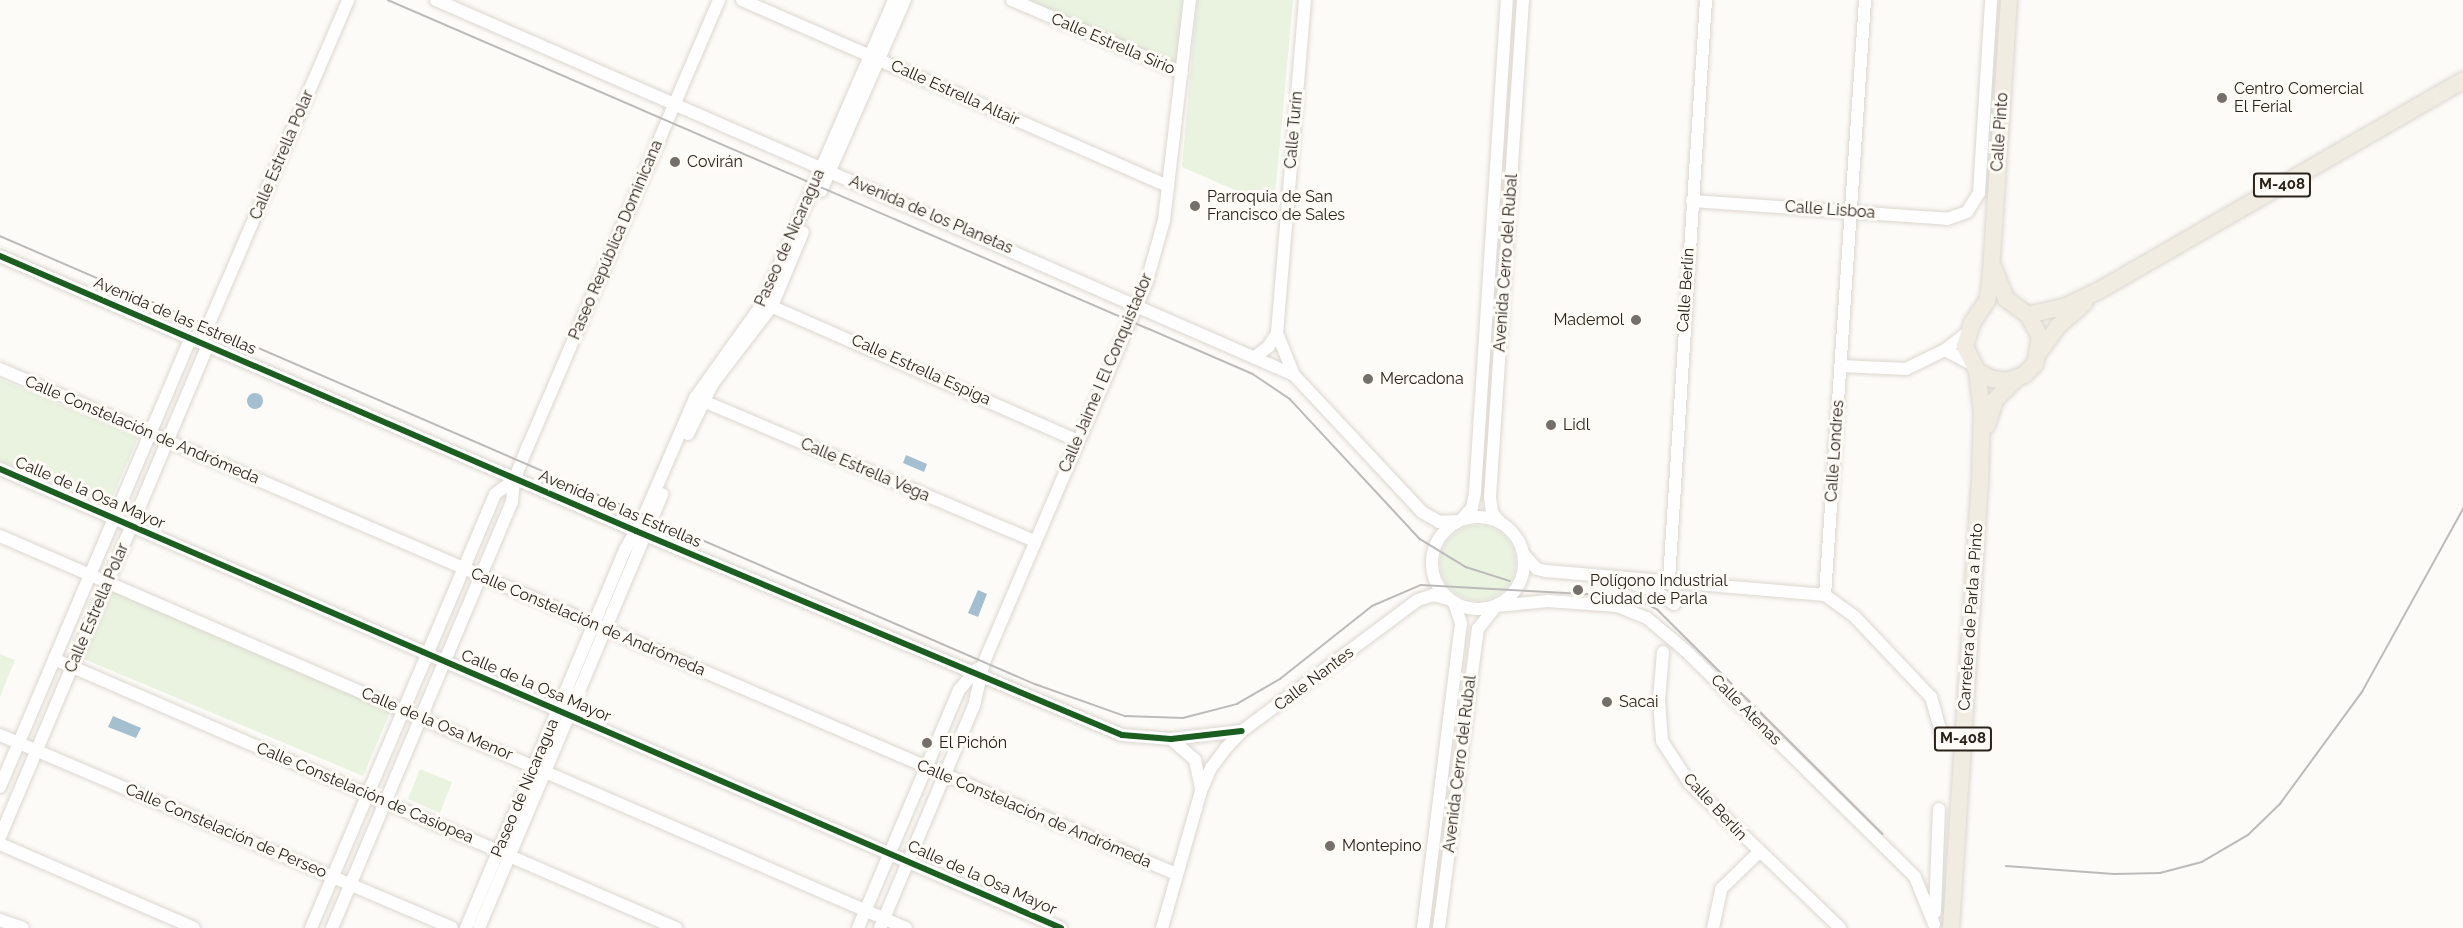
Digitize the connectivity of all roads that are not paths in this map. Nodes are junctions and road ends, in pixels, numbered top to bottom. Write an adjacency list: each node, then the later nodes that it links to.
1 (348, 0): 33 (street, Calle Estrella Polar)
2 (436, 0): 19 (street, Avenida de los Planetas)
3 (719, 0): 19 (street, Paseo República Dominicana)
4 (742, 0): 16 (street, Calle Estrella Altair)
5 (894, 0): 16 (street, Paseo de Nicaragua)
6 (905, 0): 16 (street, Paseo de Nicaragua)
7 (1012, 0): 17 (street, Calle Estrella Sirio)
8 (1190, 0): 17 (street, Calle Jaime I El Conquistador)
9 (1305, 0): 32 (street, Calle Turín)
10 (1507, 0): 50 (street, Avenida Cerro del Rubal)
11 (1523, 0): 51 (street, Avenida Cerro del Rubal)
12 (1706, 0): 22 (street, Calle Berlín)
13 (1865, 0): 23 (street, Calle Londres)
14 (1990, 0): 23 (street, Calle Lisboa)
15 (2009, 0): 25 (main road, Calle Pinto)
16 (874, 58): 20 (street, Paseo de Nicaragua); 21 (street, Calle Estrella Altair)
17 (1182, 73): 21 (street, Calle Jaime I El Conquistador)
18 (2463, 80): 26 (main road, M-408)
19 (675, 104): 20 (street, Avenida de los Planetas); 47 (street, Paseo República Dominicana)
20 (826, 169): 27 (street, Paseo de Nicaragua); 28 (street, Avenida de los Planetas)
21 (1168, 186): 28 (street, Calle Jaime I El Conquistador)
22 (1692, 201): 23 (street, Calle Lisboa); 61 (street, Calle Berlín)
23 (1851, 211): 37 (street, Calle Londres)
24 (0, 256): 33 (street, Avenida de las Estrellas)
25 (1992, 264): 29 (main road); 30 (main road, Calle Pinto)
26 (2100, 290): 29 (main road, M-408); 35 (main road, M-408)
27 (767, 304): 42 (street, Paseo de Nicaragua); 45 (street, Calle Estrella Espiga)
28 (1136, 306): 36 (street, Avenida de los Planetas); 45 (street, Calle Jaime I El Conquistador)
29 (2022, 312): 30 (main road, M-408); 35 (main road)
30 (1981, 314): 31 (main road)
31 (1968, 332): 34 (street); 38 (main road, M-408)
32 (1277, 333): 36 (street); 40 (street, Calle Turín)
33 (200, 342): 43 (street, Calle Estrella Polar); 44 (street, Calle Estrella Polar); 47 (street, Avenida de las Estrellas)
34 (1944, 350): 37 (street); 38 (street)
35 (2040, 351): 41 (main road, M-408)
36 (1255, 357): 40 (street, Avenida de los Planetas)
37 (1841, 366): 63 (street, Calle Londres)
38 (1975, 368): 41 (main road); 48 (main road, Carretera de Parla a Pinto / M-408)
39 (0, 369): 43 (street, Calle Constelación de Andrómeda)
40 (1294, 375): 50 (street, Calle Turín)
41 (2017, 378): 48 (main road, Carretera de Parla a Pinto / M-408)
42 (699, 400): 53 (street, Paseo de Nicaragua); 55 (street, Calle Estrella Vega)
43 (150, 433): 44 (street, Calle Constelación de Andrómeda); 49 (street, Calle Estrella Polar)
44 (168, 441): 52 (street, Calle Estrella Polar); 57 (street, Calle Constelación de Andrómeda)
45 (1078, 441): 55 (street, Calle Jaime I El Conquistador)
46 (0, 469): 49 (street, Calle de la Osa Mayor)
47 (514, 478): 53 (street, Avenida de las Estrellas); 57 (street, Paseo República Dominicana); 59 (street, Paseo República Dominicana)
48 (1980, 485): 108 (main road, Carretera de Parla a Pinto / M-408)
49 (114, 519): 52 (street, Calle de la Osa Mayor); 58 (street, Calle Estrella Polar)
50 (1460, 520): 51 (street); 64 (street)
51 (1500, 522): 56 (street)
52 (132, 526): 62 (street, Calle Estrella Polar); 72 (street, Calle de la Osa Mayor)
53 (641, 533): 67 (street, Paseo de Nicaragua); 68 (street, Paseo de Nicaragua); 76 (street, Avenida de las Estrellas)
54 (0, 536): 58 (street, Calle de la Osa Menor)
55 (1035, 541): 76 (street, Calle Jaime I El Conquistador)
56 (1524, 555): 60 (street); 66 (street)
57 (464, 568): 59 (street, Calle Constelación de Andrómeda); 72 (street, Paseo República Dominicana)
58 (90, 574): 62 (street, Calle de la Osa Menor); 73 (street, Calle Estrella Polar)
59 (481, 576): 67 (street, Calle Constelación de Andrómeda); 74 (street, Paseo República Dominicana)
60 (1619, 578): 61 (street); 65 (street)
61 (1669, 580): 63 (street)
62 (108, 582): 75 (street, Calle Estrella Polar); 77 (street, Calle de la Osa Menor)
63 (1825, 595): 84 (street)
64 (1451, 601): 66 (street); 81 (street, Calle Nantes); 121 (street, Avenida Cerro del Rubal)
65 (1674, 604)
66 (1496, 606): 69 (street, Calle Atenas); 122 (street, Avenida Cerro del Rubal)
67 (594, 625): 68 (street, Calle Constelación de Andrómeda); 78 (street, Paseo de Nicaragua)
68 (607, 630): 79 (street, Paseo de Nicaragua); 88 (street, Calle Constelación de Andrómeda)
69 (1664, 632): 70 (street, Calle Atenas); 71 (street, Calle Berlín)
70 (1680, 645): 71 (street); 108 (street, Calle Atenas)
71 (1663, 652): 99 (street, Calle Berlín)
72 (427, 654): 74 (street, Calle de la Osa Mayor); 77 (street, Paseo República Dominicana)
73 (54, 659): 75 (street, Calle Constelación de Casiopea); 85 (street, Calle Estrella Polar)
74 (445, 662): 78 (street, Calle de la Osa Mayor); 80 (street, Paseo República Dominicana)
75 (72, 667): 86 (street, Calle Estrella Polar); 93 (street, Calle Constelación de Casiopea)
76 (977, 676): 83 (street, Avenida de las Estrellas); 88 (street, Calle Jaime I El Conquistador); 90 (street, Calle Jaime I El Conquistador)
77 (404, 710): 80 (street, Calle de la Osa Menor); 93 (street, Paseo República Dominicana)
78 (558, 710): 79 (street, Calle de la Osa Mayor); 87 (street, Paseo de Nicaragua)
79 (570, 716): 89 (street, Paseo de Nicaragua); 98 (street, Calle de la Osa Mayor)
80 (421, 718): 87 (street, Calle de la Osa Menor); 94 (street, Paseo República Dominicana)
81 (1242, 731): 83 (street, Avenida de las Estrellas); 92 (street, Calle Nantes)
82 (0, 735): 85 (street, Calle Constelación de Perseo)
83 (1171, 739): 92 (street, Calle Nantes)
84 (1943, 739)
85 (19, 743): 86 (street, Calle Constelación de Perseo); 91 (street, Calle Estrella Polar)
86 (37, 750): 96 (street, Calle Estrella Polar); 103 (street, Calle Constelación de Perseo)
87 (534, 765): 89 (street, Calle de la Osa Menor); 100 (street, Paseo de Nicaragua)
88 (926, 768): 90 (street, Calle Constelación de Andrómeda); 98 (street, Calle Jaime I El Conquistador)
89 (547, 772): 100 (street, Paseo de Nicaragua); 105 (street, Calle de la Osa Menor)
90 (945, 776): 101 (street, Calle Jaime I El Conquistador); 102 (street, Calle Constelación de Andrómeda)
91 (0, 787)
92 (1201, 791): 102 (street, Calle Nantes)
93 (368, 795): 94 (street, Calle Constelación de Casiopea); 103 (street, Paseo República Dominicana)
94 (385, 802): 100 (street, Calle Constelación de Casiopea); 104 (street, Paseo República Dominicana)
95 (1939, 808): 108 (street)
96 (0, 837)
97 (0, 844): 110 (street)
98 (890, 852): 101 (street, Calle de la Osa Mayor); 105 (street, Calle Jaime I El Conquistador)
99 (1758, 853): 123 (street); 124 (street, Calle Berlín)
100 (505, 854): 114 (street, Paseo de Nicaragua); 115 (street, Paseo de Nicaragua); 116 (street, Calle Constelación de Casiopea)
101 (908, 860): 107 (street, Calle Jaime I El Conquistador); 119 (street, Calle de la Osa Mayor)
102 (1176, 874): 120 (street, Calle Nantes)
103 (333, 877): 104 (street, Calle Constelación de Perseo); 111 (street, Paseo República Dominicana)
104 (351, 885): 112 (street, Paseo República Dominicana); 113 (street, Calle Constelación de Perseo)
105 (865, 912): 107 (street, Calle de la Osa Menor); 117 (street, Calle Jaime I El Conquistador)
106 (0, 920): 109 (street)
107 (882, 924): 118 (street, Calle de la Osa Menor)
108 (1940, 927)
109 (23, 928)
110 (194, 928)
111 (311, 928)
112 (332, 928)
113 (452, 928)
114 (466, 928)
115 (479, 928)
116 (676, 928)
117 (858, 928)
118 (906, 928)
119 (1061, 928)
120 (1162, 928)
121 (1423, 928)
122 (1439, 928)
123 (1713, 928)
124 (1840, 928)

